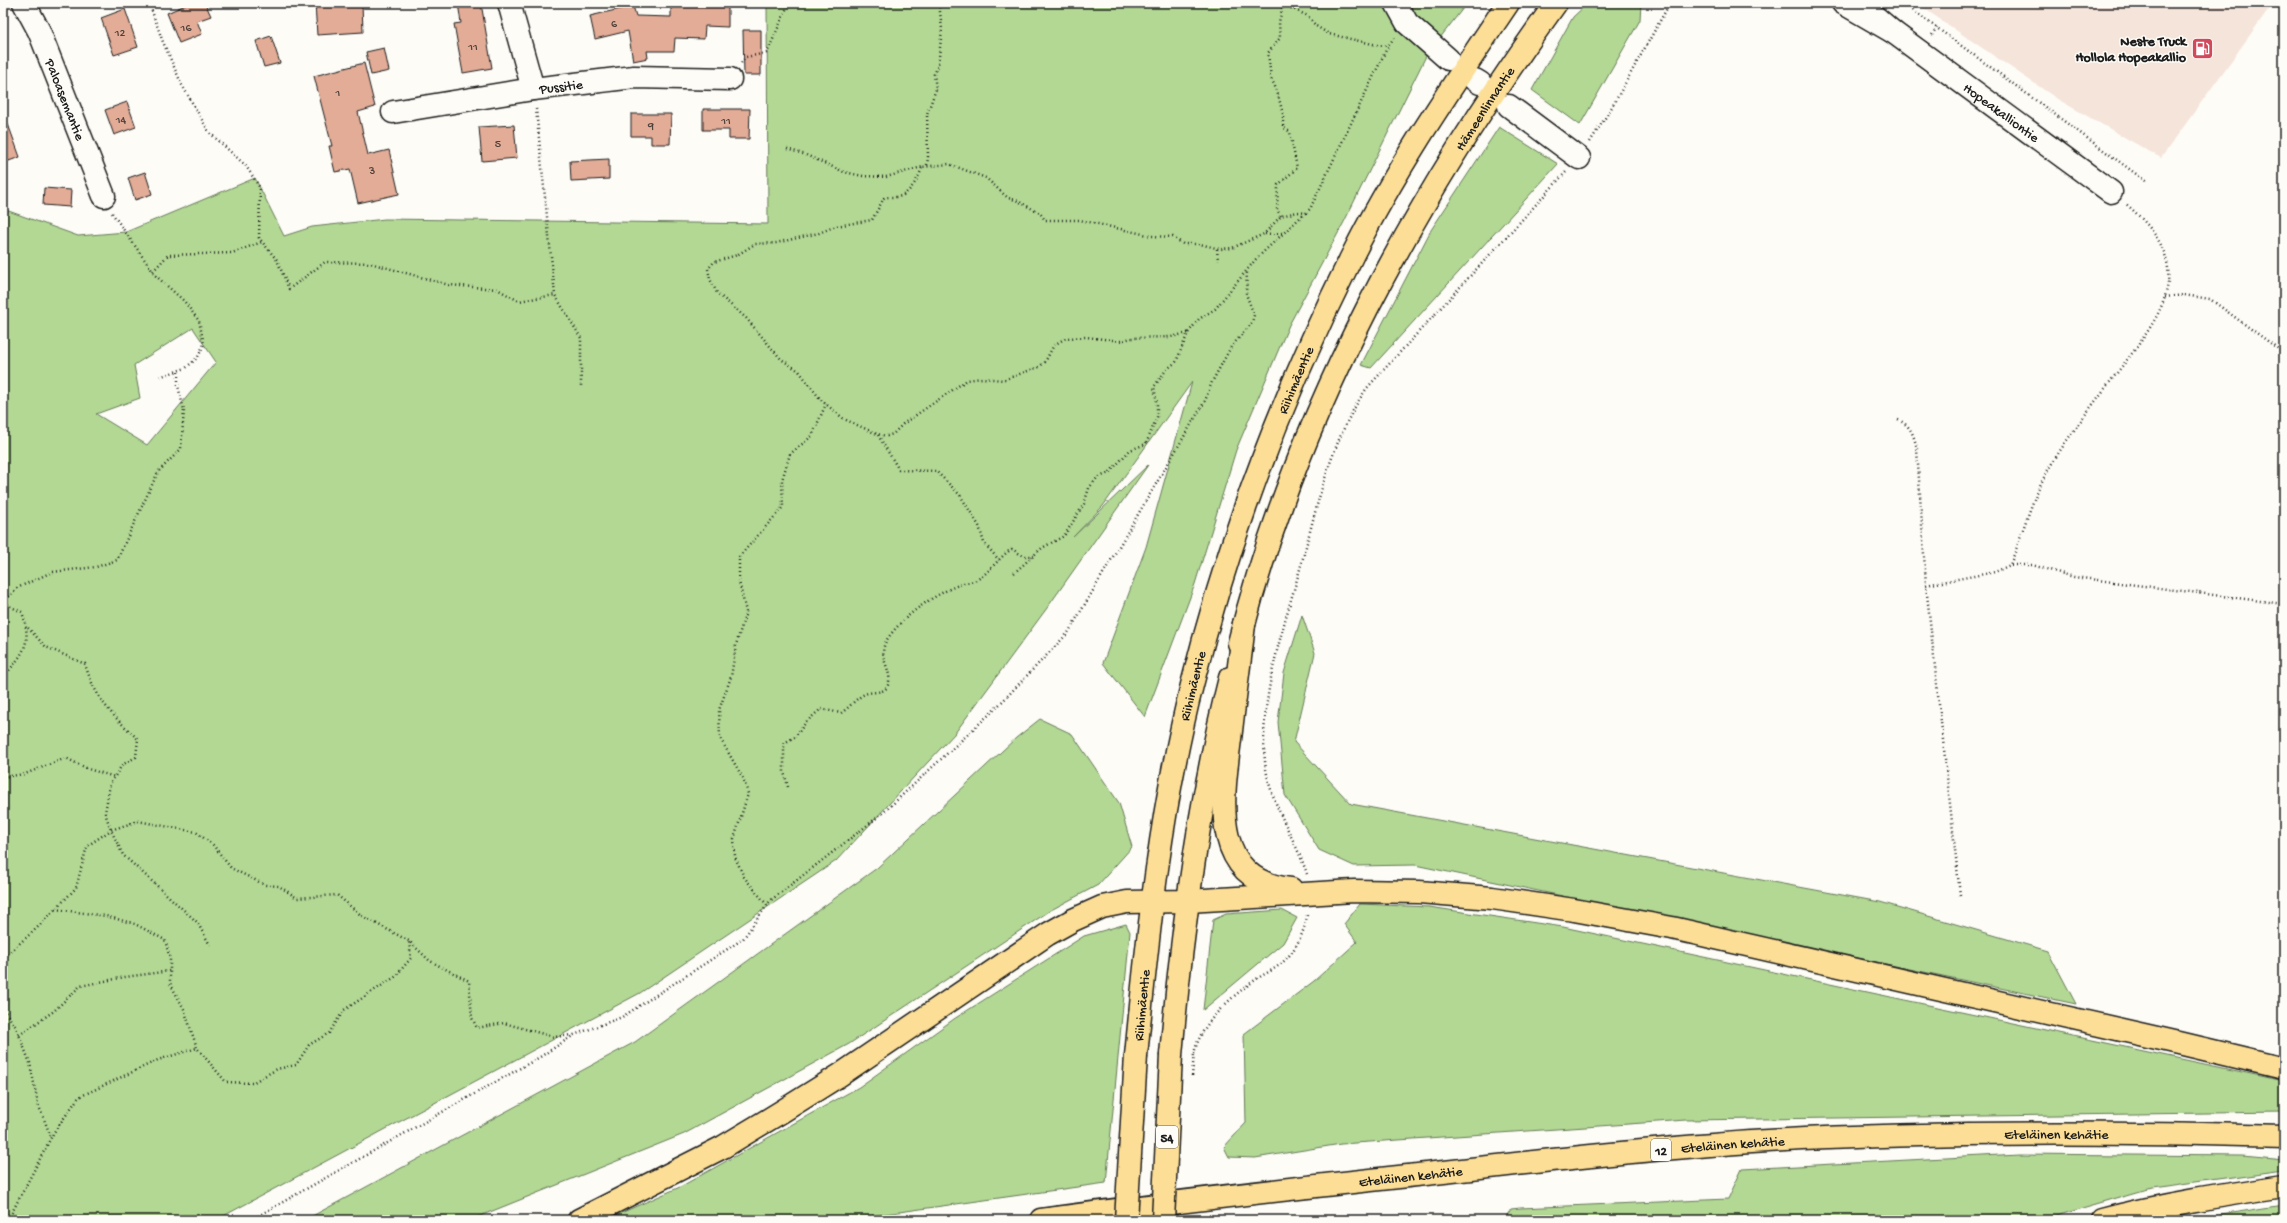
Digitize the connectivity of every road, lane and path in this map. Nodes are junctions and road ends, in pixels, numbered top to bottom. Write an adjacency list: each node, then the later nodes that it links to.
1 (24, 3): 29 (street, Paloasemantie)
2 (149, 3): 34 (path)
3 (509, 3): 20 (street)
4 (789, 3): 19 (path)
5 (939, 3): 25 (path)
6 (1280, 3): 14 (path)
7 (1396, 3): 15 (street)
8 (1508, 3): 67 (main road, Riihimäentie)
9 (1556, 3): 56 (main road, Hämeenlinnantie)
10 (1670, 3): 24 (path)
11 (1843, 3): 16 (street, Hopeakalliontie)
12 (1859, 3): 16 (street, Hopeakalliontie)
13 (1903, 3): 27 (path)
14 (1283, 5): 17 (path); 31 (path)
15 (1407, 23): 17 (path); 18 (street)
16 (1893, 32): 28 (street, Hopeakalliontie)
17 (1388, 46): 30 (path)
18 (1448, 59)
19 (730, 79): 20 (street, Pussitie)
20 (533, 89): 22 (street, Pussitie); 39 (path)
21 (1509, 106): 24 (street)
22 (393, 112)
23 (787, 149): 26 (path)
24 (1579, 158): 63 (path)
25 (926, 166): 26 (path); 35 (path)
26 (922, 167): 46 (path)
27 (2147, 182)
28 (2111, 192): 40 (path)
29 (104, 196): 37 (path)
30 (1306, 213): 31 (path); 32 (path)
31 (1281, 216): 33 (path)
32 (1282, 233): 33 (path); 38 (path)
33 (1264, 234): 35 (path)
34 (262, 242): 37 (path); 39 (path)
35 (1217, 249): 36 (path)
36 (1218, 261)
37 (153, 271): 43 (path)
38 (1247, 272): 41 (path); 68 (path)
39 (555, 295): 45 (path)
40 (2165, 297): 42 (path); 51 (path)
41 (1188, 333): 48 (path); 49 (path)
42 (2284, 353)
43 (178, 371): 44 (path); 54 (path)
44 (159, 377)
45 (581, 388)
46 (826, 404): 48 (path); 68 (path)
47 (1898, 420): 53 (path)
48 (877, 434): 50 (path)
49 (1035, 556): 50 (path); 52 (path)
50 (999, 560): 61 (path)
51 (2010, 565): 53 (path); 55 (path)
52 (1014, 573)
53 (1926, 585): 65 (path)
54 (3, 603): 57 (path)
55 (2284, 604)
56 (1244, 624): 64 (main road); 66 (main road)
57 (28, 628): 58 (path); 60 (path)
58 (3, 678)
59 (3, 777): 60 (path)
60 (115, 777): 62 (path)
61 (788, 787)
62 (112, 830): 70 (path); 71 (path); 72 (path)
63 (1308, 876)
64 (1326, 893): 66 (main road); 80 (main road)
65 (1960, 895)
66 (1188, 901): 67 (main road); 89 (main road, 54, bridge)
67 (1151, 902): 86 (main road); 88 (main road, Riihimäentie, bridge)
68 (767, 905): 77 (path)
69 (1308, 908): 79 (path)
70 (55, 909): 73 (path); 74 (path)
71 (409, 941): 77 (path); 78 (path)
72 (210, 945)
73 (3, 961)
74 (170, 971): 76 (path); 78 (path)
75 (3, 1009): 76 (path)
76 (19, 1035): 81 (path)
77 (574, 1035): 85 (path)
78 (197, 1048): 81 (path)
79 (1194, 1054)
80 (2284, 1068)
81 (51, 1137): 84 (path)
82 (2284, 1137): 87 (main road, Eteläinen kehätie / 12)
83 (2284, 1186): 90 (main road)
84 (8, 1220)
85 (252, 1220)
86 (579, 1220)
87 (1041, 1220)
88 (1126, 1220)
89 (1163, 1220)
90 (2103, 1220)

